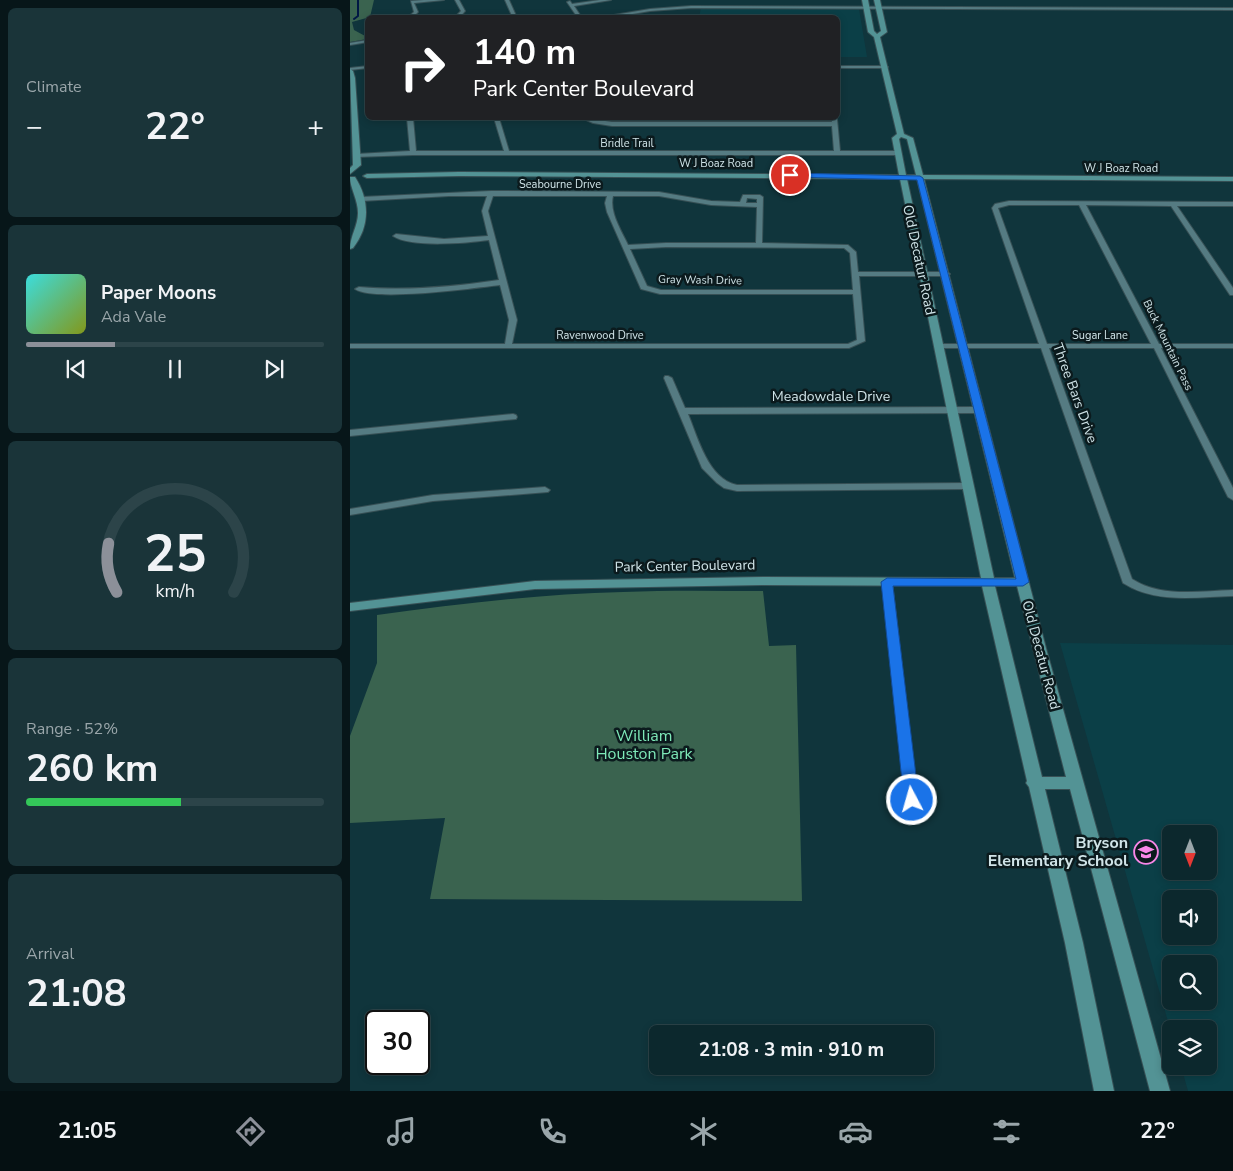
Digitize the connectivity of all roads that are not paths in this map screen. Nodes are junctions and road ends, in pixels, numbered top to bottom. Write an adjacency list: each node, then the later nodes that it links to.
1 (442, 0): 14 (street)
2 (458, 0): 15 (street)
3 (507, 0): 16 (street)
4 (568, 0): 8 (street)
5 (609, 0): 8 (street)
6 (865, 0): 10 (main road, Old Decatur Road)
7 (877, 0): 11 (main road, Old Decatur Road)
8 (571, 5): 17 (street)
9 (664, 8): 10 (street); 13 (street); 18 (street)
10 (866, 8): 11 (street); 19 (main road, Old Decatur Road)
11 (879, 8): 12 (street); 19 (main road, Old Decatur Road)
12 (1233, 9)
13 (669, 14)
14 (412, 15)
15 (459, 15)
16 (514, 15)
17 (578, 15)
18 (618, 15)
19 (877, 36): 23 (main road, Old Decatur Road)
20 (365, 41): 21 (street)
21 (350, 44)
22 (840, 67): 23 (street)
23 (886, 67): 33 (main road, Old Decatur Road)
24 (365, 68): 25 (street)
25 (350, 70): 34 (main road)
26 (410, 120): 35 (street)
27 (497, 120): 36 (street)
28 (590, 120): 32 (street)
29 (748, 120): 32 (street)
30 (834, 120): 31 (street)
31 (834, 124): 32 (street); 37 (street)
32 (748, 125)
33 (901, 135): 38 (main road, Old Decatur Road); 43 (main road, Old Decatur Road)
34 (354, 151): 35 (street, Bridle Trail); 39 (main road)
35 (413, 153): 36 (street, Bridle Trail)
36 (507, 153): 37 (street, Bridle Trail)
37 (837, 153): 38 (street, Bridle Trail)
38 (898, 153): 42 (main road, Old Decatur Road)
39 (357, 165): 40 (main road); 41 (main road)
40 (367, 175): 41 (main road); 41 (main road, W J Boaz Road); 42 (main road, W J Boaz Road)
41 (352, 177): 47 (main road)
42 (902, 178): 43 (main road, W J Boaz Road); 59 (main road, Old Decatur Road)
43 (920, 178): 44 (main road, W J Boaz Road); 60 (main road, Old Decatur Road)
44 (1233, 179)
45 (491, 194): 46 (street, Seabourne Drive); 47 (street, Seabourne Drive); 54 (street)
46 (610, 194): 51 (street, Seabourne Drive); 57 (street, Gray Wash Drive)
47 (361, 199): 56 (main road)
48 (1082, 204): 49 (street); 69 (street, Three Bars Drive); 70 (street, Buck Mountain Pass)
49 (1173, 204): 50 (street); 64 (street)
50 (1233, 204)
51 (742, 205): 52 (street, Seabourne Drive); 52 (street)
52 (759, 205): 55 (street)
53 (396, 236): 54 (street)
54 (492, 238): 61 (street)
55 (759, 245): 57 (street); 58 (street)
56 (350, 246)
57 (625, 247): 63 (street, Gray Wash Drive)
58 (855, 272): 59 (street); 63 (street)
59 (921, 272): 60 (street); 67 (main road, Old Decatur Road)
60 (945, 272): 68 (main road, Old Decatur Road)
61 (503, 282): 62 (street); 66 (street)
62 (359, 289)
63 (857, 292): 66 (street, Ravenwood Drive)
64 (1233, 293)
65 (350, 346): 66 (street, Ravenwood Drive)
66 (508, 346)
67 (938, 346): 68 (street, Sugar Lane); 73 (main road, Old Decatur Road)
68 (964, 346): 69 (street, Sugar Lane); 74 (main road, Old Decatur Road)
69 (1044, 346): 70 (street, Sugar Lane); 85 (street, Three Bars Drive)
70 (1156, 346): 71 (street, Sugar Lane); 80 (street, Buck Mountain Pass)
71 (1233, 346)
72 (668, 378): 75 (street)
73 (952, 410): 74 (street, Meadowdale Drive); 75 (street, Meadowdale Drive); 78 (main road, Old Decatur Road)
74 (979, 410): 84 (main road, Old Decatur Road)
75 (682, 411): 78 (street)
76 (512, 417): 77 (street)
77 (350, 433)
78 (968, 486): 83 (main road, Old Decatur Road)
79 (545, 490): 81 (street)
80 (1233, 497)
81 (350, 512)
82 (887, 582): 83 (main road, Park Center Boulevard); 86 (main road, Park Center Boulevard); 89 (street)
83 (988, 582): 84 (main road, Park Center Boulevard); 87 (main road, Old Decatur Road)
84 (1023, 582): 88 (main road, Old Decatur Road)
85 (1233, 593)
86 (350, 607)
87 (1034, 783): 88 (main road); 90 (main road, Old Decatur Road)
88 (1077, 783): 91 (main road, Old Decatur Road)
89 (912, 800)
90 (1104, 1091)
91 (1160, 1091)

